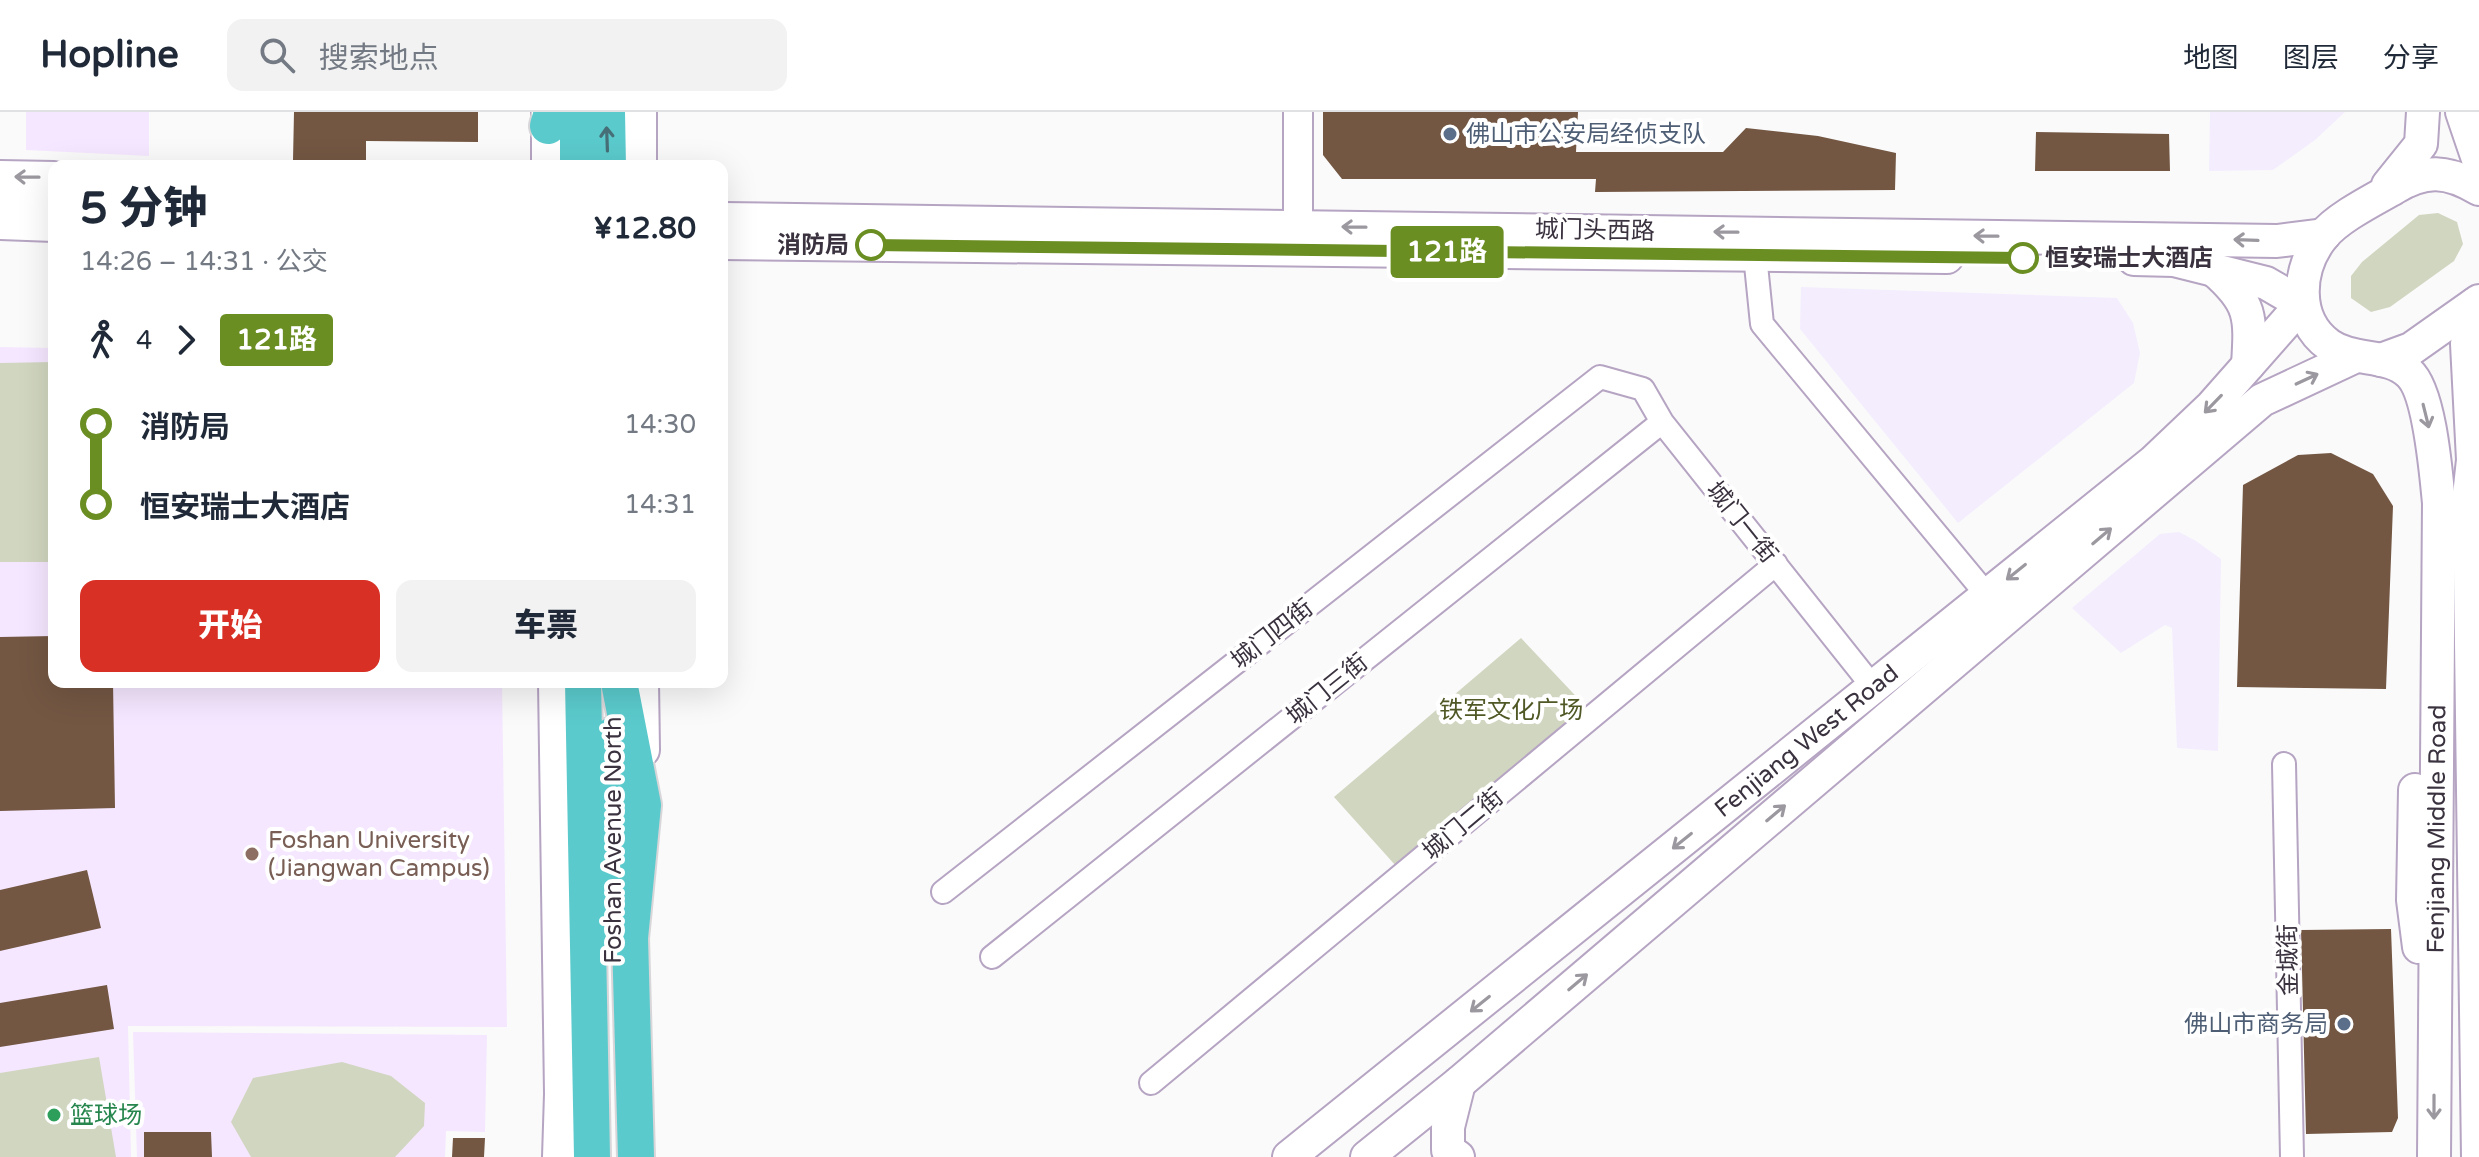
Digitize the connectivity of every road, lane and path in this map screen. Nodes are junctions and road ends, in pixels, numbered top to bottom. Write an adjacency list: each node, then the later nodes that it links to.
1 (607, 112): 9 (highway, one-way to 1)
2 (640, 112): 10 (main road)
3 (1298, 112): 22 (street)
4 (2423, 112): 14 (main road)
5 (2462, 112): 11 (main road)
6 (556, 116): 7 (main road); 8 (highway)
7 (549, 160)
8 (575, 160)
9 (608, 160)
10 (640, 160)
11 (2479, 162)
12 (0, 177): 16 (main road, one-way to 12)
13 (2479, 189): 14 (main road)
14 (2375, 199): 23 (main road)
15 (0, 200): 17 (main road)
16 (48, 210)
17 (48, 211)
18 (48, 211): 21 (main road)
19 (48, 212): 24 (main road)
20 (728, 219): 22 (main road, 城门头西路)
21 (0, 223)
22 (1298, 226): 23 (main road, 城门头西路, one-way to 22)
23 (2324, 235): 29 (main road)
24 (0, 236)
25 (728, 243): 26 (main road, 城门头西路)
26 (1755, 255): 27 (main road, 城门头西路); 37 (street)
27 (2214, 270): 29 (main road, 城门头西路); 31 (main road)
28 (2477, 303): 30 (main road, Fenjiang West Road); 34 (main road, Fenjiang Middle Road)
29 (2302, 304): 30 (main road, Fenjiang Middle Road); 31 (main road, Fenjiang West Road)
30 (2367, 358): 53 (main road, Fenjiang West Road, one-way to 30); 60 (main road, Fenjiang Middle Road, one-way to 60)
31 (2248, 365): 37 (main road, Fenjiang West Road, one-way to 37)
32 (1600, 377): 33 (street, 城门一街); 48 (street, 城门四街)
33 (1662, 422): 36 (street, 城门一街); 50 (street, 城门三街)
34 (2473, 460): 35 (main road); 49 (main road, Fenjiang Middle Road)
35 (2479, 501)
36 (1776, 564): 38 (street, 城门一街); 52 (street, 城门二街)
37 (1987, 595): 38 (main road, Fenjiang West Road)
38 (1873, 687): 56 (main road, Fenjiang West Road, one-way to 56)
39 (555, 688): 55 (main road)
40 (565, 688): 55 (highway)
41 (583, 688): 51 (highway, Foshan Avenue North)
42 (616, 688): 51 (highway, Foshan Avenue North)
43 (617, 688): 46 (highway)
44 (642, 688): 46 (main road)
45 (2284, 764): 59 (street, 金城街)
46 (643, 805): 54 (highway)
47 (2479, 884): 49 (main road)
48 (943, 892)
49 (2475, 926): 61 (main road, Fenjiang Middle Road)
50 (992, 957)
51 (601, 992): 54 (highway); 55 (highway)
52 (1151, 1083)
53 (1459, 1083): 57 (main road, Fenjiang West Road); 58 (main road)
54 (635, 1154)
55 (575, 1155)
56 (1289, 1157)
57 (1367, 1157)
58 (1458, 1157)
59 (2292, 1157)
60 (2434, 1157)
61 (2478, 1157)

